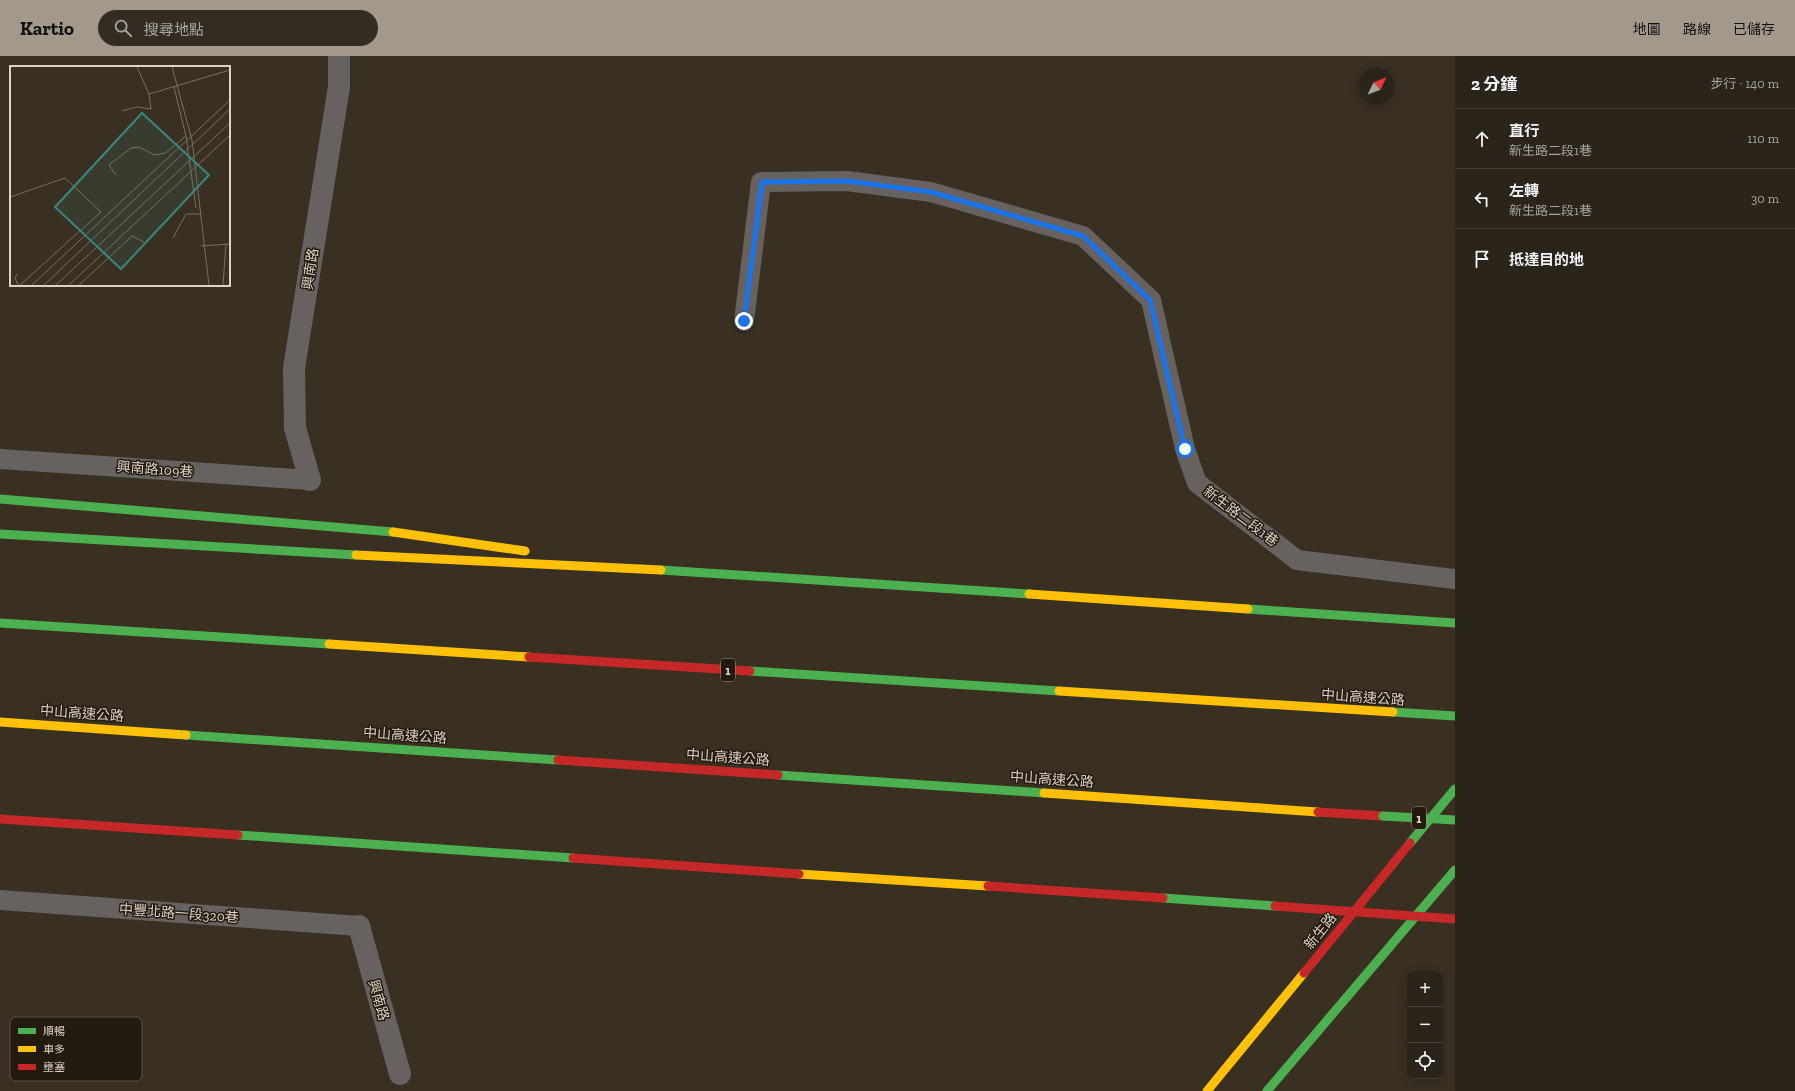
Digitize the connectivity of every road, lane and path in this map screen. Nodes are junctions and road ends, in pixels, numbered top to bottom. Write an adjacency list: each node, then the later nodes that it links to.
1 (339, 56): 4 (street, 興南路)
2 (744, 321): 10 (lane, 新生路二段1巷)
3 (0, 458): 4 (lane, 興南路109巷)
4 (310, 480)
5 (0, 499): 7 (main road)
6 (0, 534): 9 (main road)
7 (536, 552)
8 (559, 556): 9 (main road)
9 (652, 569): 11 (main road)
10 (1455, 579)
11 (1455, 623)
12 (0, 624): 13 (main road, 中山高速公路 / 1)
13 (1455, 716)
14 (0, 722): 17 (main road, 中山高速公路 / 1, bridge)
15 (1455, 789): 23 (main road, 新生路)
16 (0, 819): 20 (main road, bridge)
17 (1455, 820)
18 (1455, 870): 24 (main road)
19 (0, 900): 21 (lane, 中豐北路一段320巷)
20 (1455, 919)
21 (359, 926): 22 (street, 興南路)
22 (400, 1074)
23 (1207, 1091)
24 (1267, 1091)

